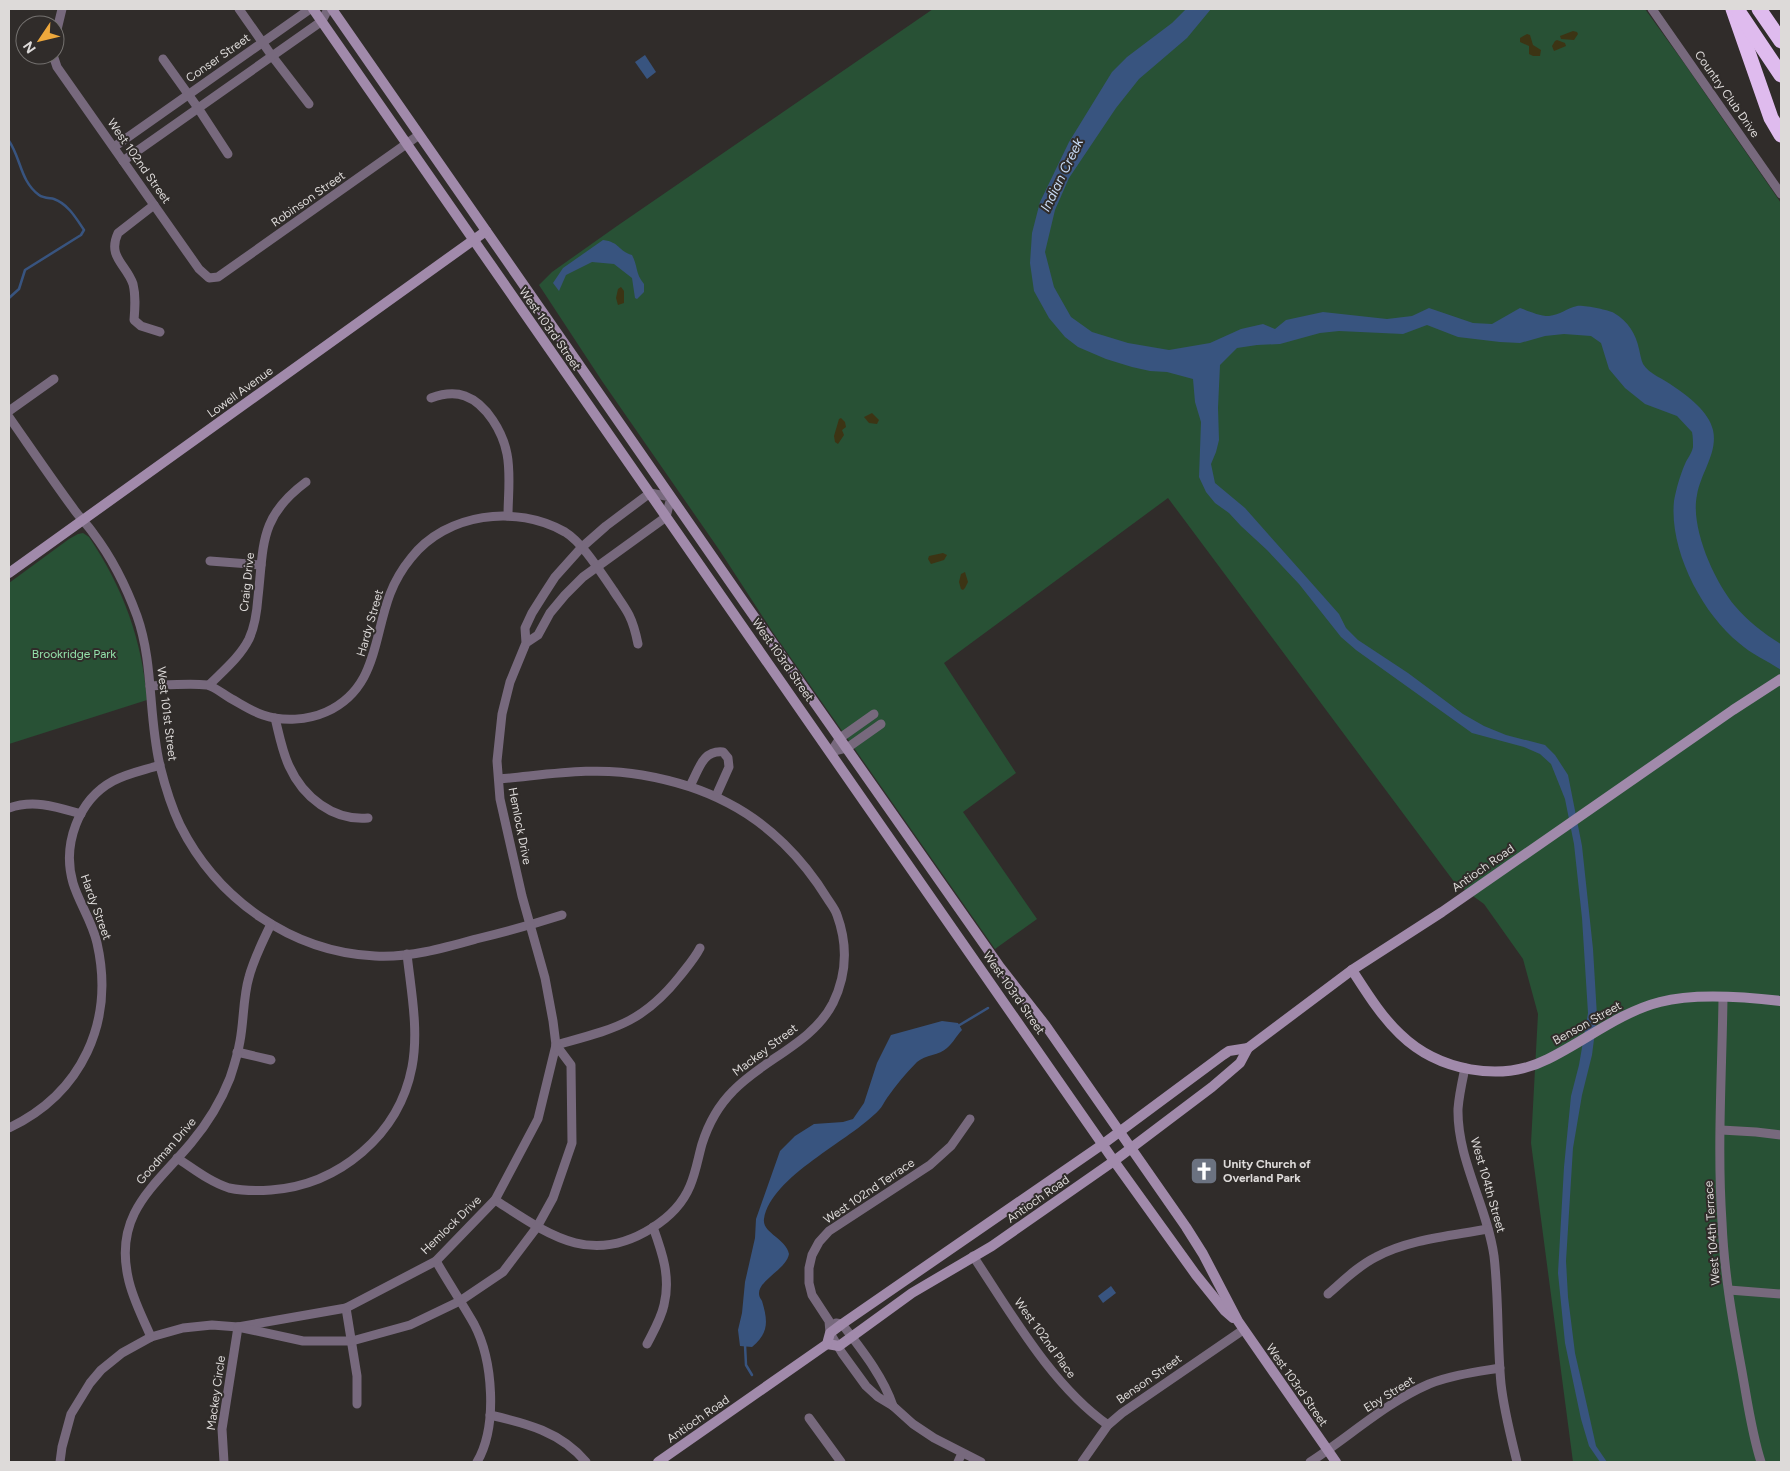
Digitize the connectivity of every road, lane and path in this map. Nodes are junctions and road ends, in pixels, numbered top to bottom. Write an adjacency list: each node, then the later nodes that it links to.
1 (239, 9): 9 (street, Conser Street)
2 (312, 9): 7 (main road, West 103rd Street); 9 (street, Conser Street)
3 (330, 9): 7 (street); 17 (main road, West 103rd Street)
4 (1652, 9): 23 (street, Country Club Drive)
5 (1735, 9): 13 (highway); 18 (highway)
6 (1759, 9): 8 (highway)
7 (322, 21): 10 (street); 19 (main road, West 103rd Street)
8 (1781, 41)
9 (262, 42): 10 (street, Conser Street); 14 (street, Conser Street)
10 (272, 56): 15 (street, Conser Street); 16 (street)
11 (163, 59): 14 (street, Conser Street)
12 (56, 65): 20 (street, West 102nd Street)
13 (1781, 75)
14 (188, 95): 16 (street, Conser Street); 20 (street, Conser Street)
15 (309, 104)
16 (198, 108): 21 (street, Conser Street); 22 (street)
17 (419, 135): 19 (street, Robinson Street); 25 (main road, West 103rd Street)
18 (1781, 135)
19 (407, 144): 26 (main road, West 103rd Street); 27 (street, Robinson Street)
20 (114, 147): 22 (street, West 102nd Street)
21 (228, 154)
22 (123, 161): 24 (street, West 102nd Street)
23 (1781, 194)
24 (154, 205): 27 (street, West 102nd Street); 28 (street)
25 (486, 231): 26 (main road, Lowell Avenue); 35 (main road, West 103rd Street)
26 (474, 240): 34 (main road, West 103rd Street); 38 (main road, Lowell Avenue)
27 (209, 278)
28 (160, 332)
29 (54, 379): 31 (street)
30 (431, 398): 36 (street)
31 (9, 411)
32 (9, 417): 38 (street, West 101st Street)
33 (306, 482): 41 (street, Craig Drive)
34 (650, 493): 35 (street); 37 (main road, West 103rd Street); 39 (street, Hemlock Drive)
35 (670, 496): 37 (street); 54 (main road, West 103rd Street)
36 (508, 516): 39 (street, Hardy Street); 52 (street, Hardy Street)
37 (666, 517): 42 (street, Hemlock Drive); 56 (main road, West 103rd Street)
38 (83, 520): 43 (main road, Lowell Avenue); 48 (street, West 101st Street)
39 (581, 548): 42 (street, Hardy Street); 44 (street, Hemlock Drive)
40 (210, 561): 41 (street)
41 (261, 565): 49 (street, Craig Drive)
42 (597, 566): 44 (street, Hemlock Drive); 45 (street)
43 (9, 573)
44 (526, 643): 58 (street, Hemlock Drive)
45 (638, 644)
46 (1781, 670): 50 (main road, Antioch Road)
47 (1781, 679): 50 (main road, Antioch Road)
48 (150, 686): 49 (street); 57 (street, West 101st Street)
49 (209, 686): 52 (street, Hardy Street)
50 (1733, 710): 69 (main road, Antioch Road)
51 (874, 714): 54 (street)
52 (275, 718): 63 (street)
53 (882, 724): 55 (street)
54 (840, 738): 55 (main road, West 103rd Street); 56 (street)
55 (847, 748): 56 (street); 80 (main road, West 103rd Street)
56 (831, 752): 82 (main road, West 103rd Street)
57 (160, 765): 62 (street, Hardy Street); 65 (street, West 101st Street)
58 (498, 779): 59 (street); 66 (street, Hemlock Drive)
59 (690, 786): 60 (street); 60 (street)
60 (716, 796): 88 (street, Mackey Street)
61 (9, 808): 62 (street)
62 (81, 814): 78 (street, Hardy Street)
63 (368, 818)
64 (562, 915): 66 (street, West 101st Street)
65 (271, 924): 68 (street, West 101st Street); 74 (street, Goodman Drive)
66 (531, 925): 68 (street, West 101st Street); 72 (street, Hemlock Drive)
67 (700, 948): 72 (street)
68 (407, 954): 84 (street)
69 (1352, 970): 73 (main road, Antioch Road); 76 (main road)
70 (1723, 998): 71 (main road, Benson Street); 76 (main road, Benson Street); 79 (street, West 104th Terrace)
71 (1781, 1001)
72 (556, 1045): 86 (street, Hemlock Drive); 87 (street, Hemlock Drive)
73 (1248, 1048): 80 (main road, Antioch Road); 83 (main road, Antioch Road)
74 (237, 1052): 75 (street); 84 (street, Goodman Drive)
75 (271, 1060)
76 (1465, 1068): 89 (street, West 104th Street)
77 (970, 1119): 99 (street, West 102nd Terrace)
78 (9, 1128)
79 (1720, 1130): 81 (street); 93 (street, West 104th Terrace)
80 (1119, 1131): 82 (main road, Antioch Road); 83 (main road, West 103rd Street)
81 (1781, 1135)
82 (1103, 1144): 85 (main road, West 103rd Street); 100 (main road, Antioch Road)
83 (1130, 1149): 85 (main road, Antioch Road); 92 (main road, West 103rd Street)
84 (177, 1158): 105 (street, Goodman Drive)
85 (1114, 1161): 90 (main road, Antioch Road); 94 (main road, West 103rd Street)
86 (495, 1200): 87 (street, Mackey Street); 91 (street, Hemlock Drive)
87 (537, 1227): 88 (street, Mackey Street); 97 (street, Hemlock Drive)
88 (653, 1227): 107 (street)
89 (1488, 1229): 95 (street); 110 (street, West 104th Street)
90 (973, 1256): 104 (main road, Antioch Road); 115 (street, West 102nd Place)
91 (436, 1262): 97 (street); 98 (street, Hemlock Drive)
92 (1212, 1273): 94 (main road); 101 (main road, West 103rd Street)
93 (1729, 1290): 96 (street); 130 (street, West 104th Terrace)
94 (1210, 1294): 101 (main road, West 103rd Street)
95 (1328, 1294)
96 (1781, 1294)
97 (460, 1301): 106 (street, Hemlock Drive); 113 (street)
98 (346, 1308): 102 (street, Hemlock Drive); 106 (street)
99 (829, 1322): 100 (street); 103 (street, West 102nd Terrace)
100 (842, 1324): 103 (main road, Antioch Road); 104 (street, West 102nd Terrace)
101 (1241, 1326): 115 (street, Benson Street); 116 (main road, West 103rd Street)
102 (238, 1327): 105 (street, Hemlock Drive); 106 (street, Hemlock Drive); 119 (street, Mackey Circle)
103 (830, 1333): 108 (main road); 109 (street, West 102nd Terrace)
104 (852, 1336): 109 (main road, Antioch Road); 112 (street, West 102nd Terrace)
105 (151, 1337): 118 (street, Hemlock Drive)
106 (352, 1341): 111 (street)
107 (646, 1344)
108 (826, 1344): 109 (main road); 122 (main road, Antioch Road)
109 (839, 1346): 112 (street, West 102nd Terrace)
110 (1500, 1368): 116 (street, Eby Street); 129 (street, West 104th Street)
111 (356, 1404)
112 (893, 1406): 117 (street, West 102nd Terrace)
113 (490, 1415): 120 (street); 121 (street)
114 (809, 1418): 123 (street)
115 (1108, 1425): 126 (street, Benson Street)
116 (1328, 1450): 127 (street, Eby Street); 128 (main road, West 103rd Street)
117 (962, 1453): 124 (street); 125 (street, West 102nd Terrace)
118 (60, 1462)
119 (224, 1462)
120 (477, 1462)
121 (586, 1462)
122 (658, 1462)
123 (841, 1462)
124 (958, 1462)
125 (981, 1462)
126 (1082, 1462)
127 (1310, 1462)
128 (1336, 1462)
129 (1517, 1462)
130 (1761, 1462)

